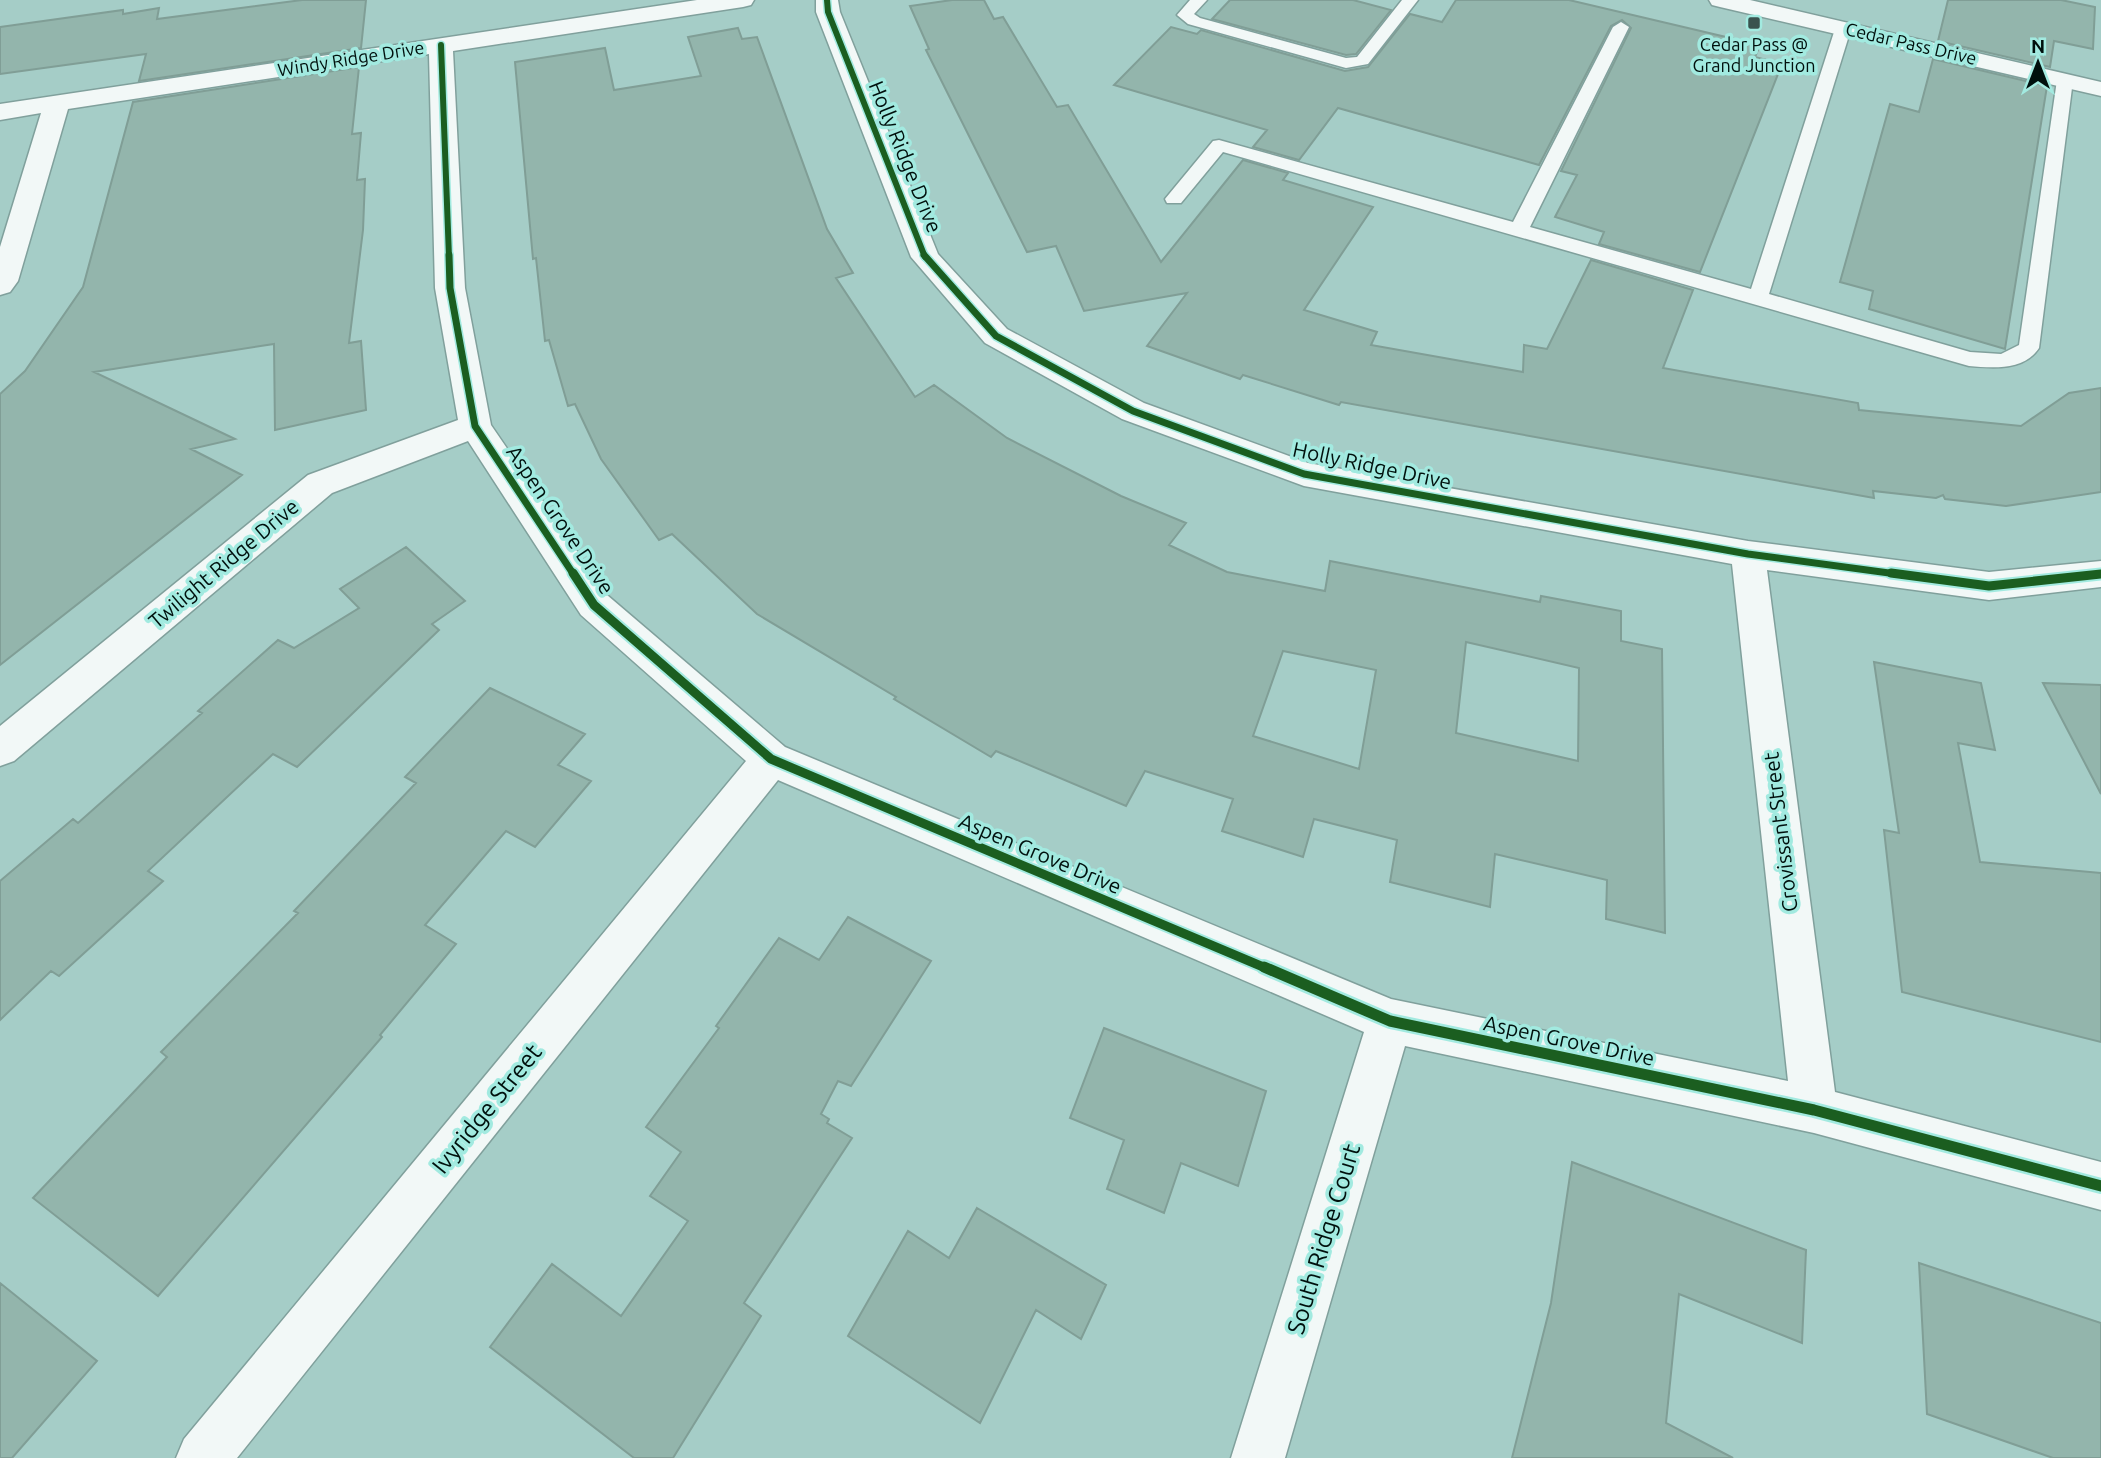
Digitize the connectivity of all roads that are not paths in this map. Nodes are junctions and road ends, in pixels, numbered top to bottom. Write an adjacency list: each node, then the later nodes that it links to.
1 (743, 0): 9 (street, Windy Ridge Drive)
2 (827, 0): 19 (street, Holly Ridge Drive)
3 (1199, 0): 4 (lane)
4 (1410, 0)
5 (1720, 0): 7 (street, Cedar Pass Drive)
6 (1830, 0): 7 (street)
7 (1832, 26): 10 (street, Cedar Pass Drive); 17 (lane)
8 (1621, 27): 15 (lane)
9 (441, 45): 12 (street, Windy Ridge Drive); 18 (street, Aspen Grove Drive)
10 (2065, 80): 11 (street, Cedar Pass Drive); 17 (lane)
11 (2101, 89)
12 (57, 103): 13 (street, Windy Ridge Drive); 16 (street)
13 (0, 112)
14 (1174, 198): 15 (lane)
15 (1519, 229): 17 (lane)
16 (0, 286)
17 (1758, 297)
18 (475, 426): 21 (street, Twilight Ridge Drive); 22 (street, Aspen Grove Drive)
19 (1748, 554): 20 (street, Holly Ridge Drive); 24 (street, Crovissant Street)
20 (2101, 574)
21 (0, 749)
22 (771, 759): 23 (street, Aspen Grove Drive); 26 (street, Ivyridge Street)
23 (1390, 1021): 24 (street, Aspen Grove Drive); 27 (street, South Ridge Court)
24 (1814, 1110): 25 (street, Aspen Grove Drive)
25 (2101, 1186)
26 (202, 1458)
27 (1258, 1458)

